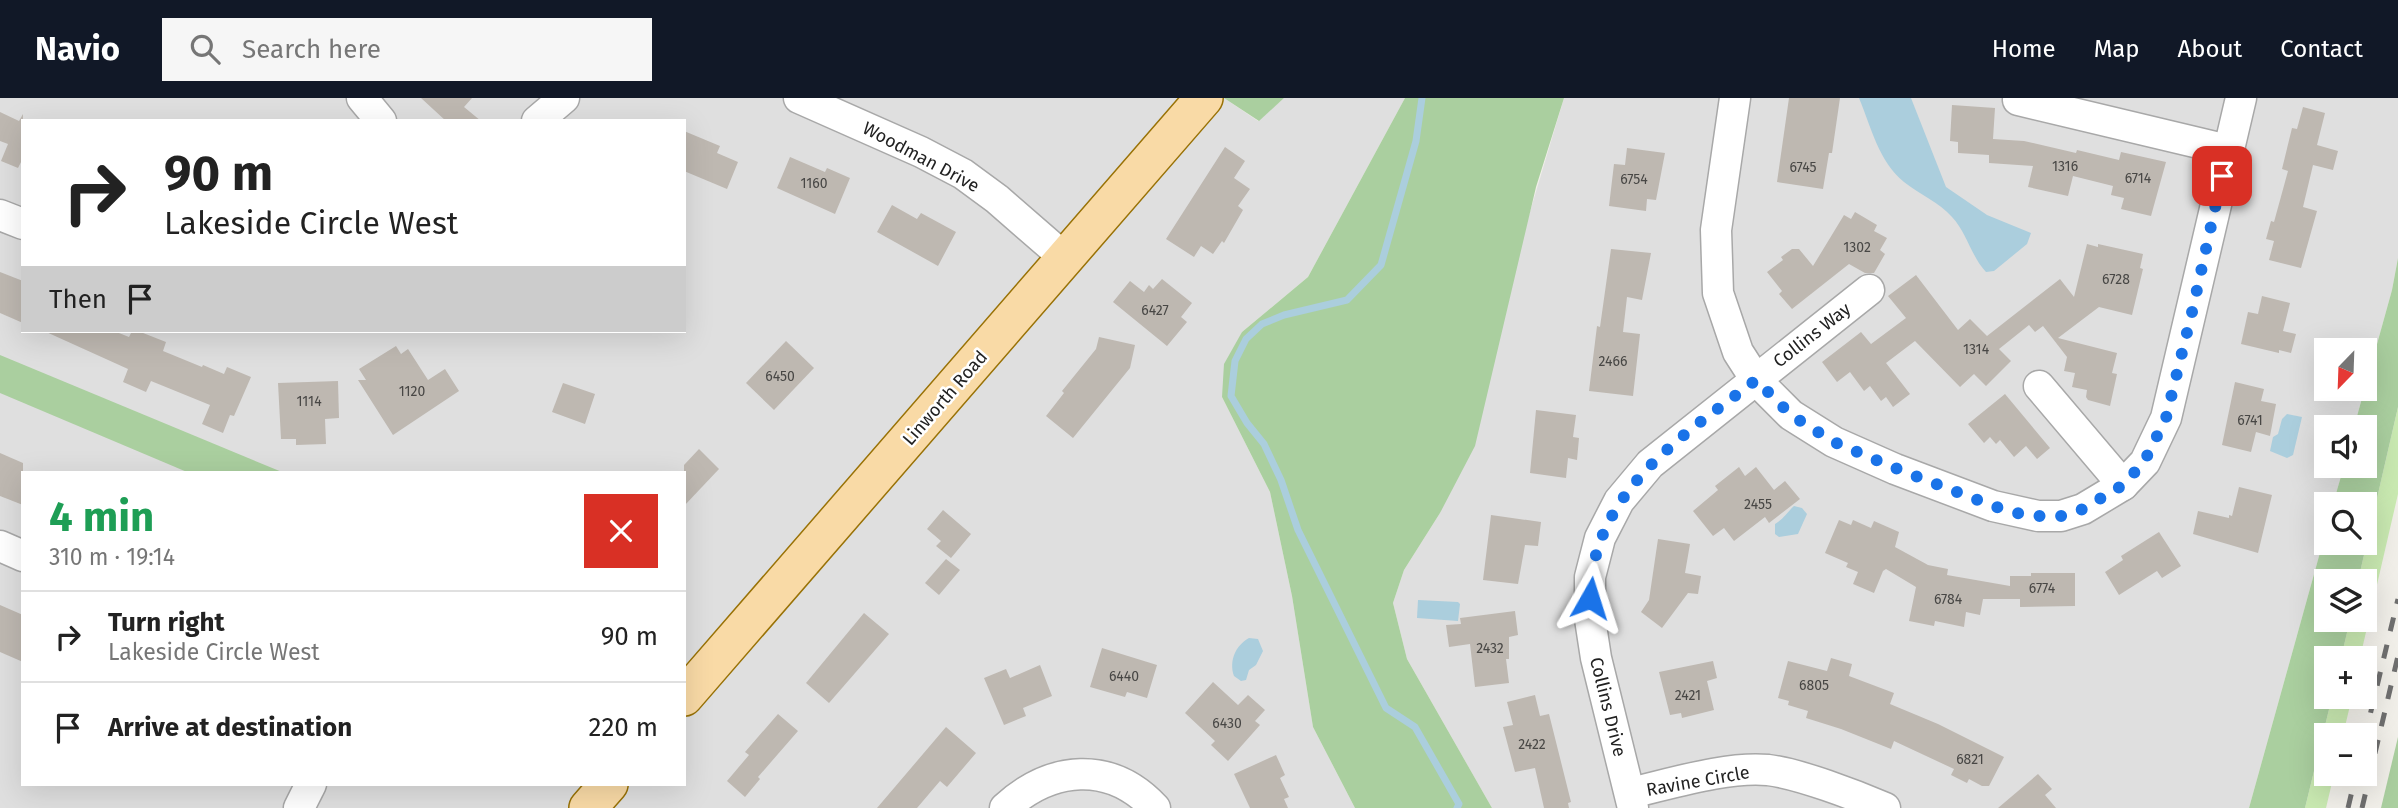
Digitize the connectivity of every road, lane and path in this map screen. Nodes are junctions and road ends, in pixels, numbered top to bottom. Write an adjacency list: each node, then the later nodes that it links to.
1 (362, 98): 8 (street)
2 (564, 98): 9 (street)
3 (799, 98): 13 (street, Woodman Drive)
4 (1204, 98): 13 (main road, Linworth Road)
5 (1735, 98): 15 (street)
6 (2241, 98): 10 (street)
7 (2018, 100): 10 (street)
8 (379, 119)
9 (539, 119)
10 (2228, 150): 17 (street)
11 (0, 215): 12 (street)
12 (21, 224)
13 (1066, 258): 20 (main road, Linworth Road)
14 (1869, 290): 15 (street, Collins Way)
15 (1756, 380): 17 (street); 23 (street, Collins Drive)
16 (2039, 386): 17 (street)
17 (2123, 485)
18 (0, 546): 19 (street)
19 (21, 555)
20 (686, 695)
21 (310, 786): 24 (street)
22 (607, 786): 25 (main road)
23 (1631, 801): 28 (street, Ravine Circle)
24 (299, 808)
25 (588, 808)
26 (1005, 808): 27 (street)
27 (1155, 808)
28 (1885, 808)

